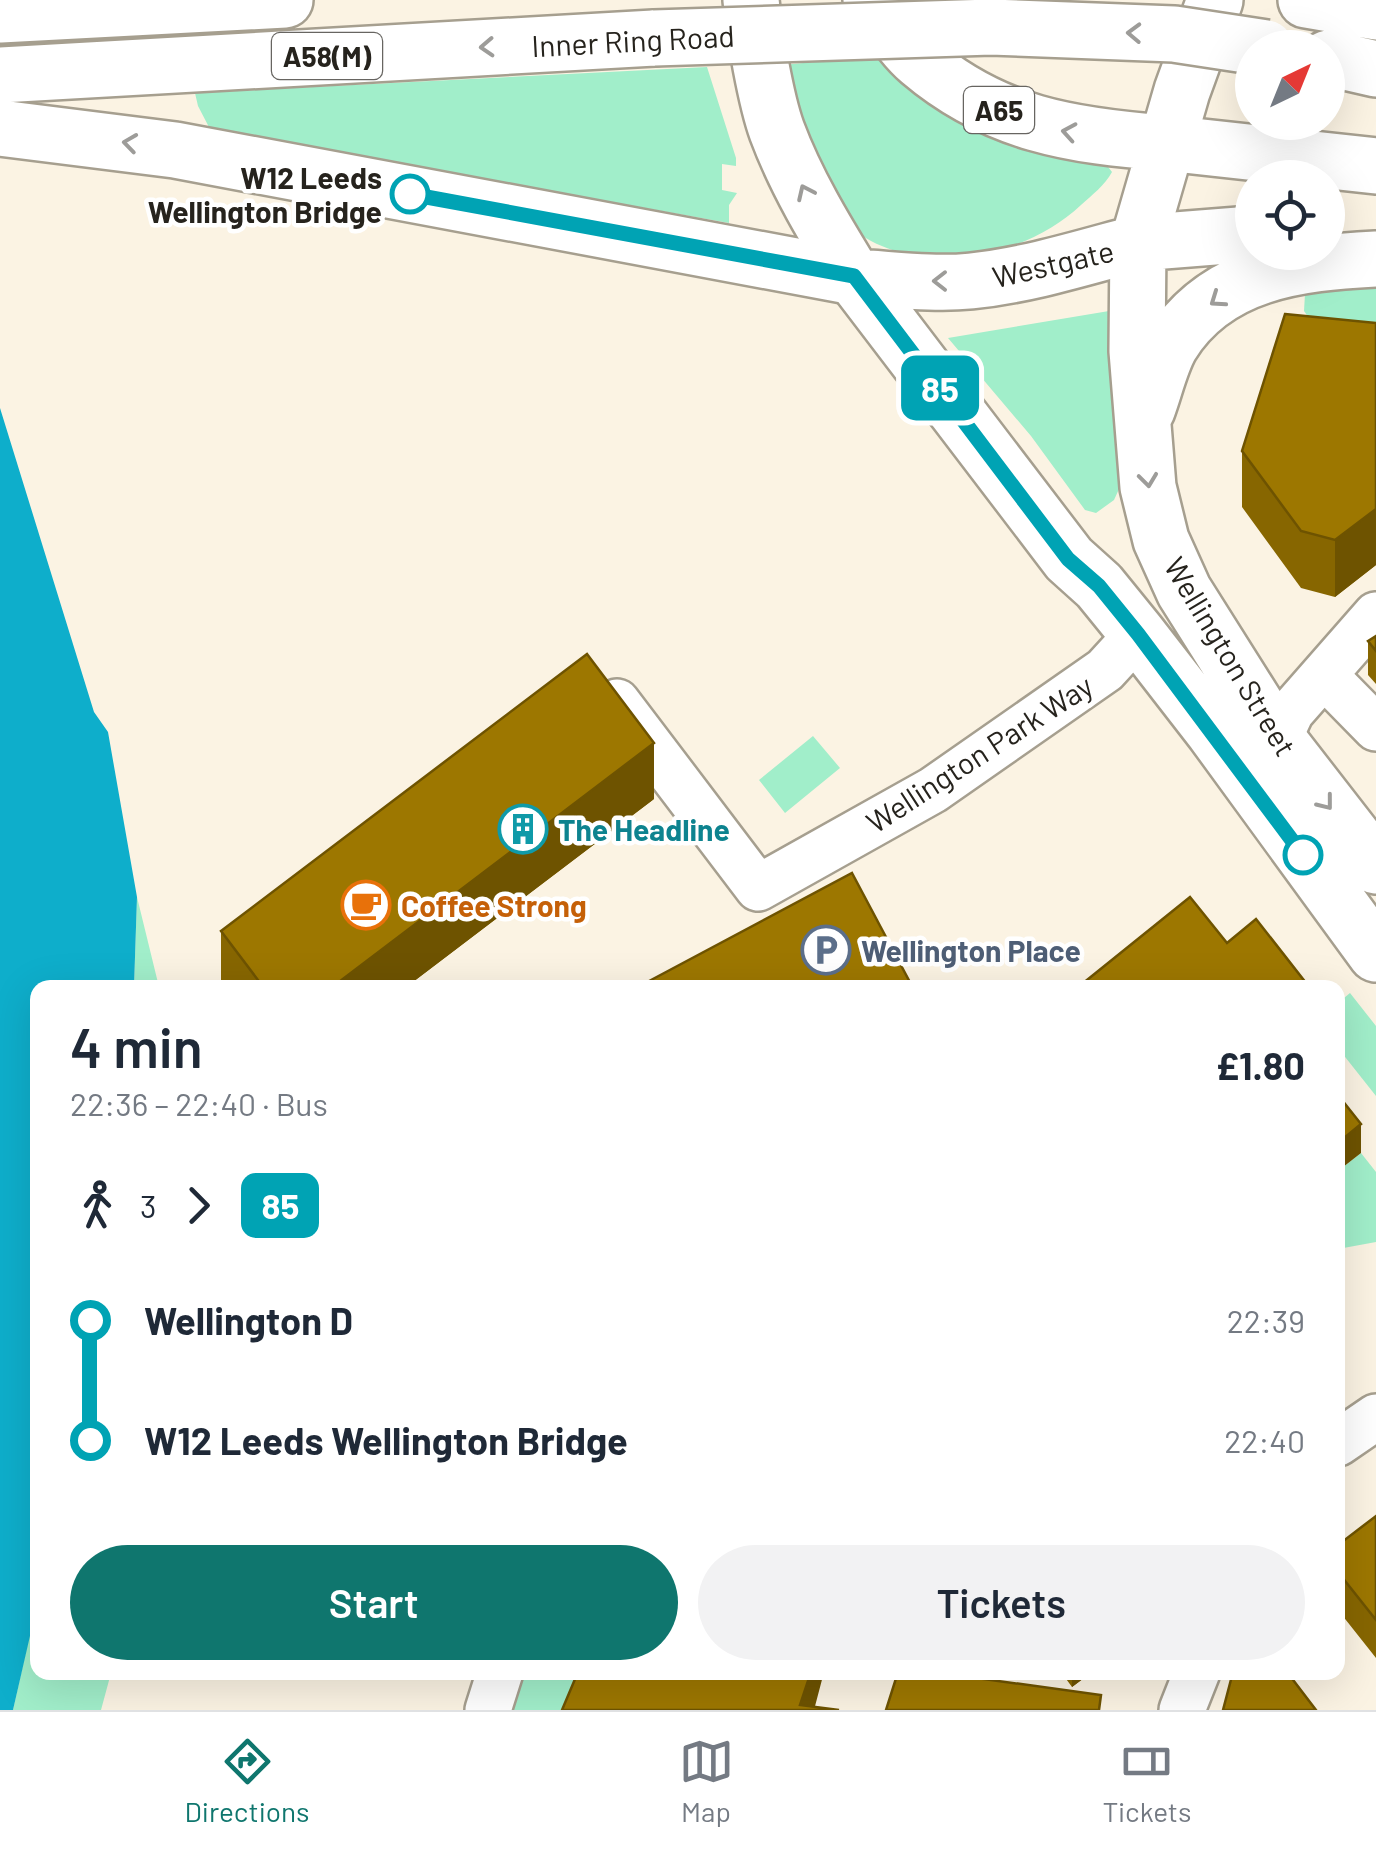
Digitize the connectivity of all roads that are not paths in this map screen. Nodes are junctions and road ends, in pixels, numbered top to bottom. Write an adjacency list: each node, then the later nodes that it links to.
1 (285, 0): 7 (main road, A58(M))
2 (751, 0): 20 (main road, Wellington Street, one-way to 2)
3 (870, 0): 13 (main road, A65, one-way to 3)
4 (1214, 0): 13 (main road, Wellington Street)
5 (1310, 0): 6 (main road)
6 (1376, 12)
7 (0, 15)
8 (1235, 43): 11 (main road, Inner Ring Road / A58(M), one-way to 11, bridge)
9 (1345, 62): 10 (main road)
10 (1376, 69)
11 (0, 74)
12 (0, 128): 20 (main road, Westgate, one-way to 12)
13 (1166, 143): 14 (main road); 18 (main road, Wellington Street)
14 (1376, 166)
15 (1376, 232): 16 (main road)
16 (1345, 233)
17 (1235, 235): 18 (main road, Westgate)
18 (1138, 243): 20 (main road, Westgate, one-way to 20); 21 (main road, Wellington Street)
19 (1376, 259): 21 (main road, one-way to 21)
20 (854, 276): 23 (main road, Wellington Street)
21 (1142, 422): 27 (main road, Wellington Street, one-way to 27)
22 (1372, 618): 24 (street)
23 (1138, 634): 25 (street, Wellington Park Way); 29 (main road, Wellington Street)
24 (1324, 675): 26 (street); 27 (street)
25 (612, 696)
26 (1376, 728)
27 (1278, 740): 28 (main road, Wellington Street, one-way to 28)
28 (1376, 866)
29 (1376, 954)
30 (1376, 1417): 31 (street)
31 (1345, 1438)
32 (497, 1680): 34 (street)
33 (1195, 1680): 35 (street)
34 (488, 1710)
35 (1182, 1710)

